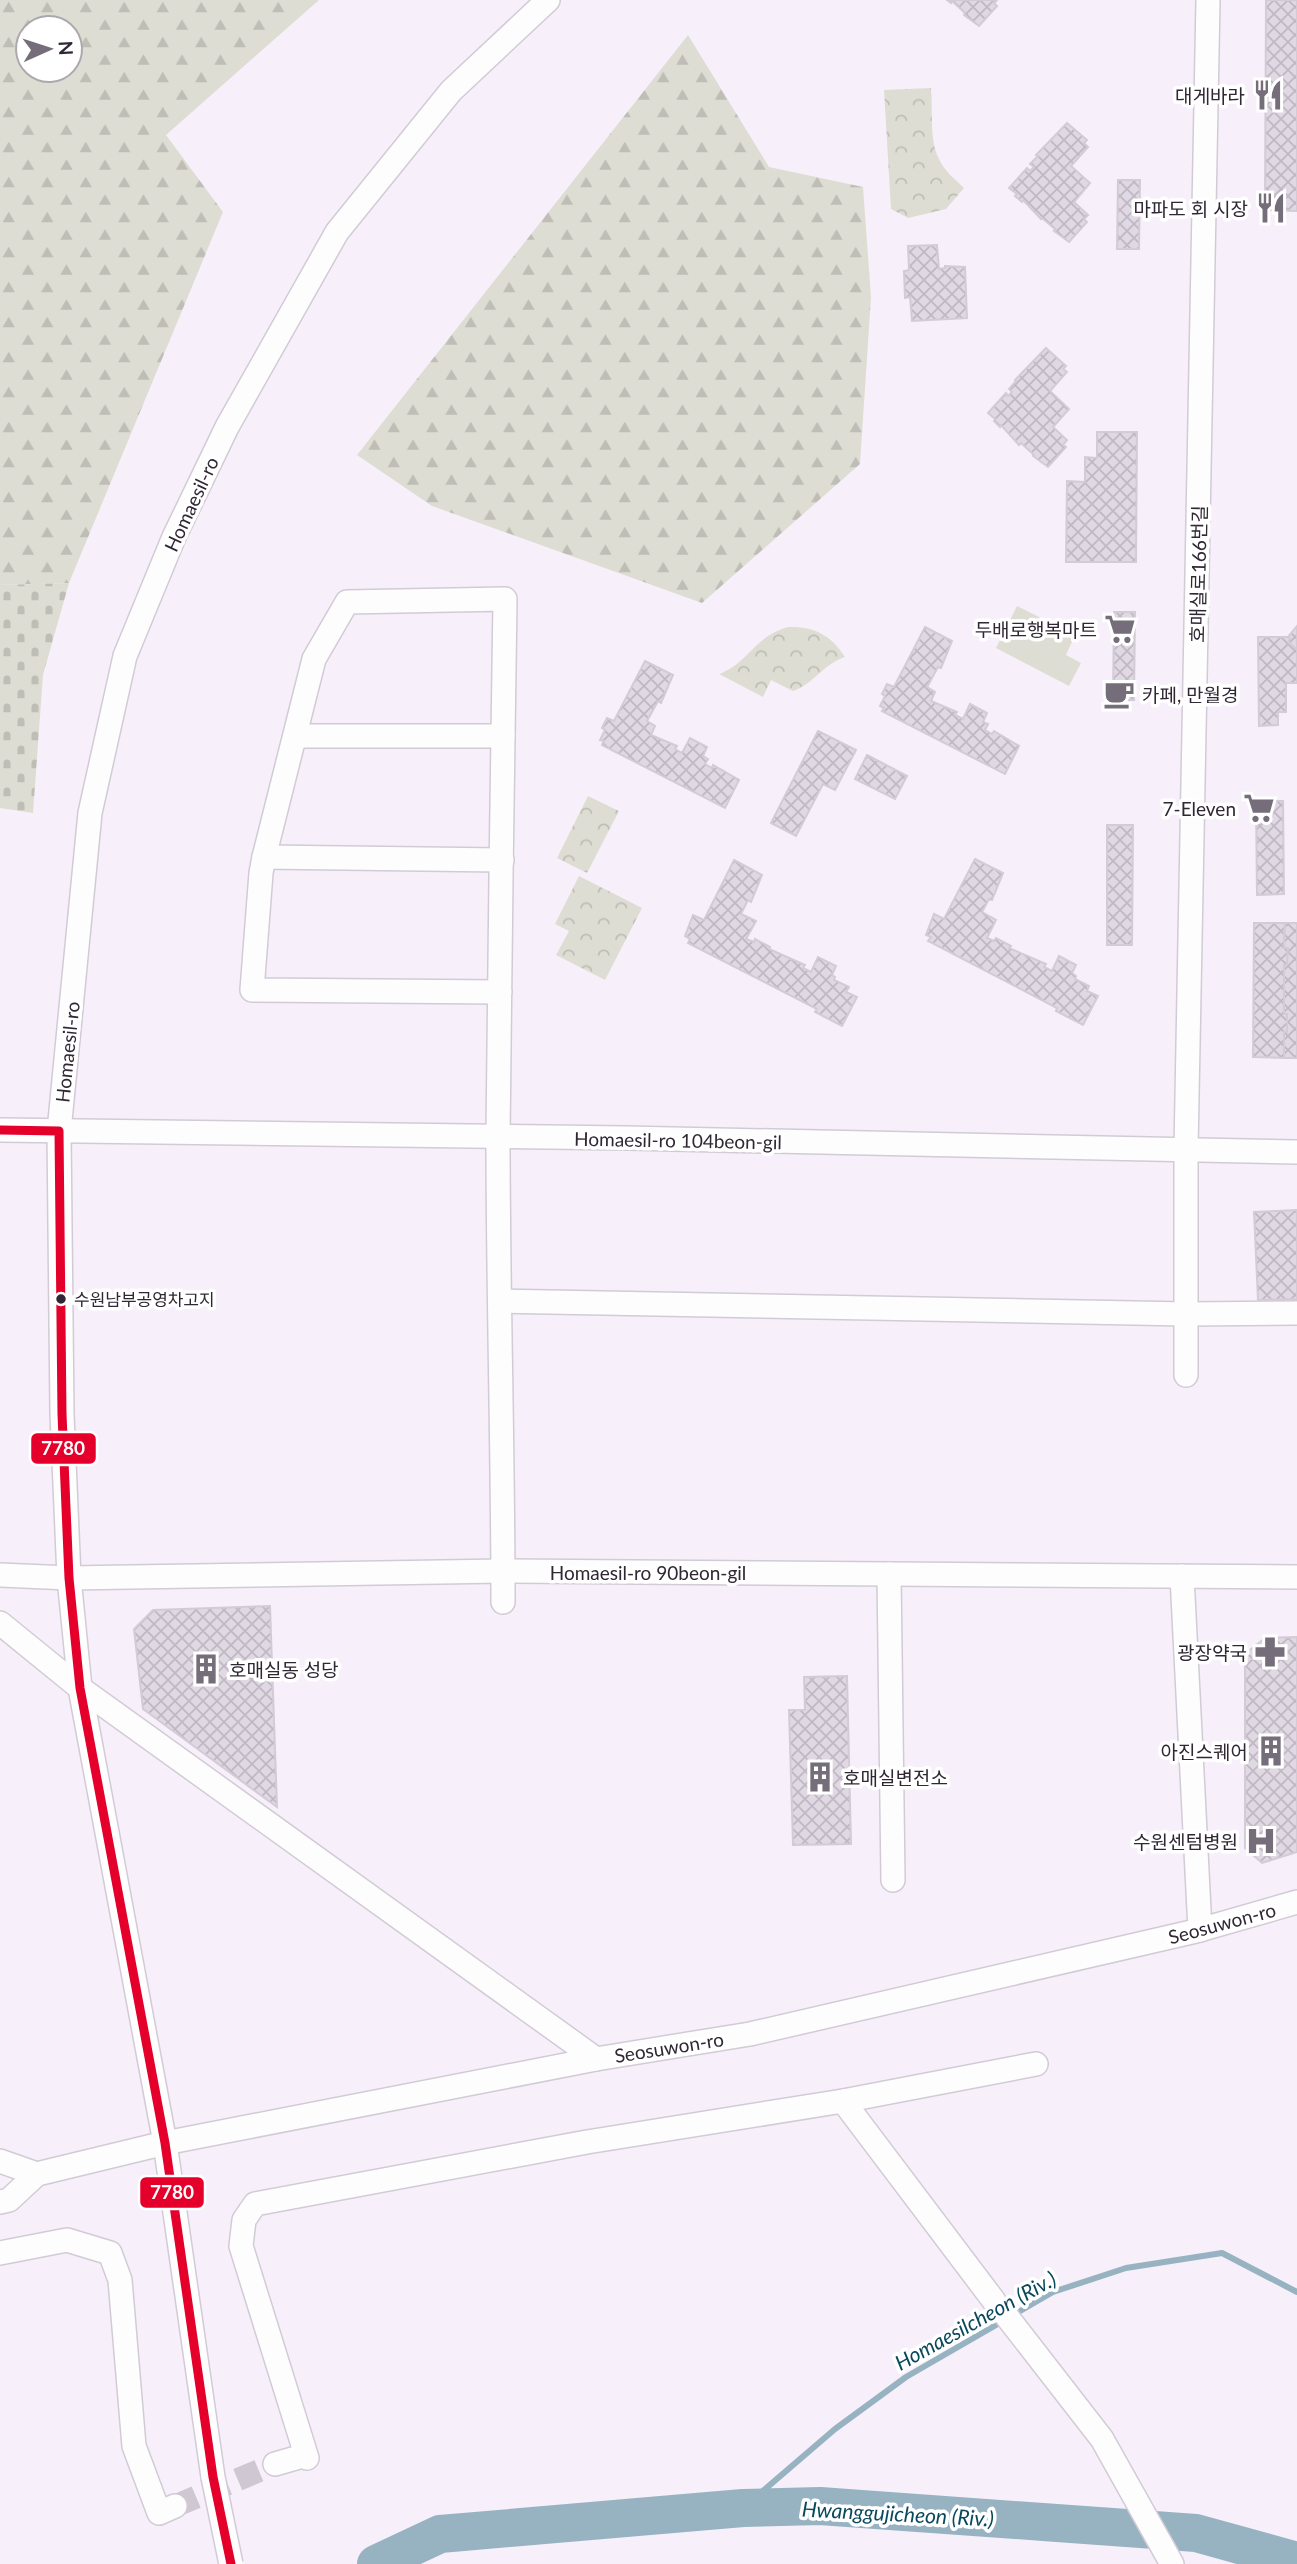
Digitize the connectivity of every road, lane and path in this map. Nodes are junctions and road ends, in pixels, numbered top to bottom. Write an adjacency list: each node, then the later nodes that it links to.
1 (548, 0): 9 (street, Homaesil-ro)
2 (1208, 0): 11 (street, 호매실로166번길)
3 (295, 736): 4 (street); 4 (street); 5 (street)
4 (503, 736): 6 (street)
5 (264, 857): 6 (street); 7 (street)
6 (502, 860): 7 (street)
7 (500, 992): 10 (street)
8 (0, 1130): 9 (street, Homaesil-ro 104beon-gil)
9 (59, 1131): 10 (street, Homaesil-ro 104beon-gil); 22 (street, Homaesil-ro)
10 (498, 1137): 11 (street, Homaesil-ro 104beon-gil); 13 (street)
11 (1186, 1149): 12 (street, Homaesil-ro 104beon-gil); 14 (street, 호매실로166번길)
12 (1297, 1152)
13 (500, 1301): 14 (street); 17 (street)
14 (1186, 1314): 15 (street); 16 (street, 호매실로166번길)
15 (1297, 1314)
16 (1186, 1374)
17 (503, 1571): 18 (street, Homaesil-ro 90beon-gil); 22 (street, Homaesil-ro 90beon-gil); 23 (street)
18 (889, 1574): 20 (street, Homaesil-ro 90beon-gil); 26 (street)
19 (0, 1575): 22 (street, Homaesil-ro 90beon-gil)
20 (1182, 1576): 21 (street, Homaesil-ro 90beon-gil); 28 (street)
21 (1297, 1577)
22 (69, 1578): 25 (street, Homaesil-ro)
23 (503, 1601)
24 (0, 1623): 25 (street)
25 (80, 1689): 29 (street); 32 (street, Homaesil-ro)
26 (893, 1880)
27 (1297, 1902): 28 (street, Seosuwon-ro)
28 (1200, 1930): 29 (street, Seosuwon-ro)
29 (596, 2059): 32 (street, Seosuwon-ro)
30 (1036, 2064): 31 (street)
31 (843, 2101): 37 (street); 40 (street)
32 (165, 2143): 34 (street, Seosuwon-ro); 39 (street, Homaesil-ro, bridge)
33 (0, 2161): 34 (street)
34 (37, 2174): 35 (street, Seosuwon-ro)
35 (0, 2202)
36 (0, 2253): 38 (street)
37 (275, 2464)
38 (175, 2506)
39 (231, 2564)
40 (1172, 2564)

